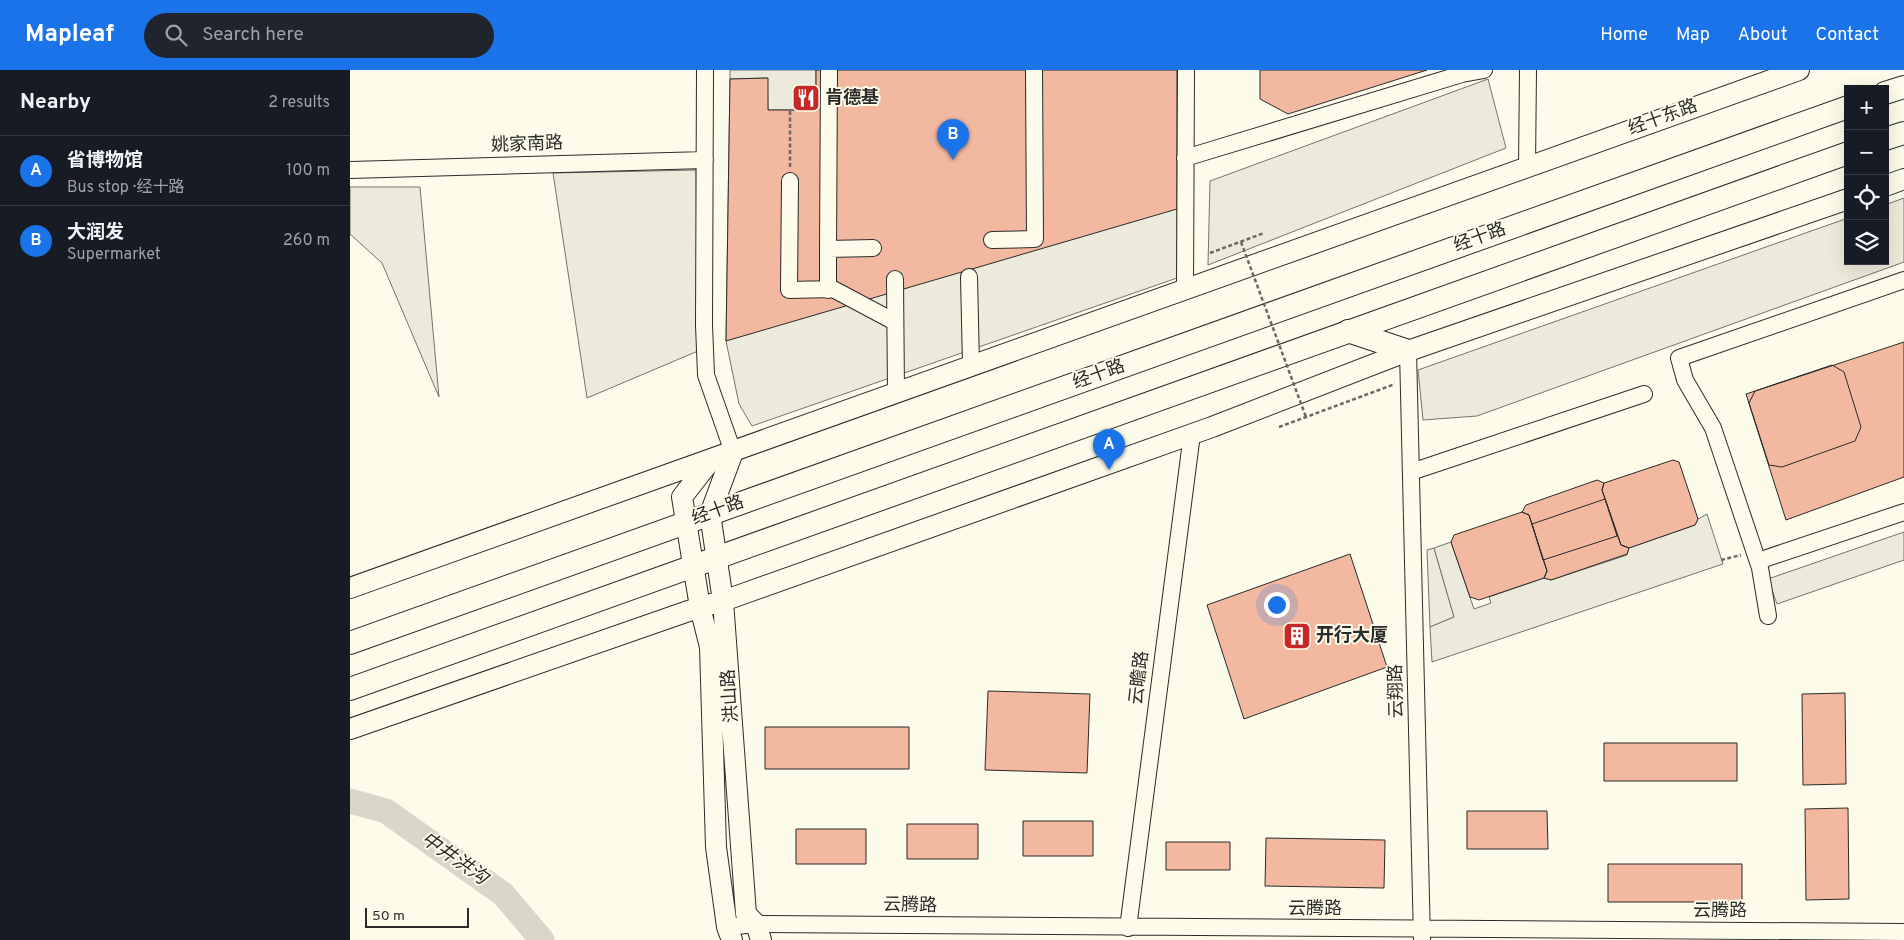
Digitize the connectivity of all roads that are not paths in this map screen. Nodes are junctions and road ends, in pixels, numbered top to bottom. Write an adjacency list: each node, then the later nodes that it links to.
1 (705, 70): 15 (street)
2 (829, 70): 24 (street)
3 (1034, 70): 22 (street)
4 (1186, 70): 14 (street)
5 (1484, 70): 14 (street)
6 (1528, 70): 16 (street)
7 (1799, 70): 16 (main road, 经十东路)
8 (1904, 87): 9 (highway)
9 (1889, 92)
10 (1844, 108): 41 (highway, 经十路)
11 (1904, 133): 12 (highway)
12 (1889, 138)
13 (1844, 154): 31 (highway)
14 (1185, 158): 29 (street)
15 (705, 160): 17 (street, 姚家南路); 37 (street)
16 (1528, 167): 29 (main road)
17 (350, 170)
18 (1904, 179): 20 (main road)
19 (790, 181): 28 (street)
20 (1889, 185)
21 (1844, 200): 32 (main road)
22 (992, 240)
23 (872, 248): 24 (street)
24 (828, 249): 28 (street)
25 (969, 277): 33 (street)
26 (895, 279): 30 (street)
27 (1904, 280): 43 (street)
28 (828, 290): 30 (street)
29 (1185, 290): 33 (main road)
30 (896, 322): 34 (street)
31 (1348, 331): 32 (highway); 44 (highway)
32 (1408, 351): 36 (main road); 39 (street, 云翔路)
33 (971, 365): 34 (main road)
34 (896, 393): 37 (main road)
35 (1644, 394): 39 (street)
36 (1192, 434): 47 (main road); 53 (street, 云瞻路)
37 (733, 452): 38 (main road); 41 (main road, 洪山路)
38 (711, 460): 42 (main road, 洪山路); 46 (main road)
39 (1411, 472): 57 (street, 云翔路)
40 (1904, 512): 43 (street)
41 (710, 514): 42 (highway, 经十路); 44 (main road, 洪山路)
42 (686, 522): 45 (main road, 洪山路); 50 (highway, 经十路)
43 (1757, 557): 49 (street)
44 (717, 558): 45 (highway); 47 (main road, 洪山路)
45 (693, 566): 48 (main road, 洪山路); 51 (highway)
46 (350, 588)
47 (723, 602): 48 (main road); 54 (main road, 洪山路)
48 (700, 607): 52 (main road); 56 (main road, 洪山路)
49 (1768, 616)
50 (350, 643)
51 (350, 689)
52 (350, 729)
53 (1128, 928): 54 (street, 云腾路); 57 (street, 云腾路)
54 (758, 932): 56 (street, 云腾路)
55 (1904, 932): 57 (street, 云腾路)
56 (729, 933)
57 (1422, 935)

